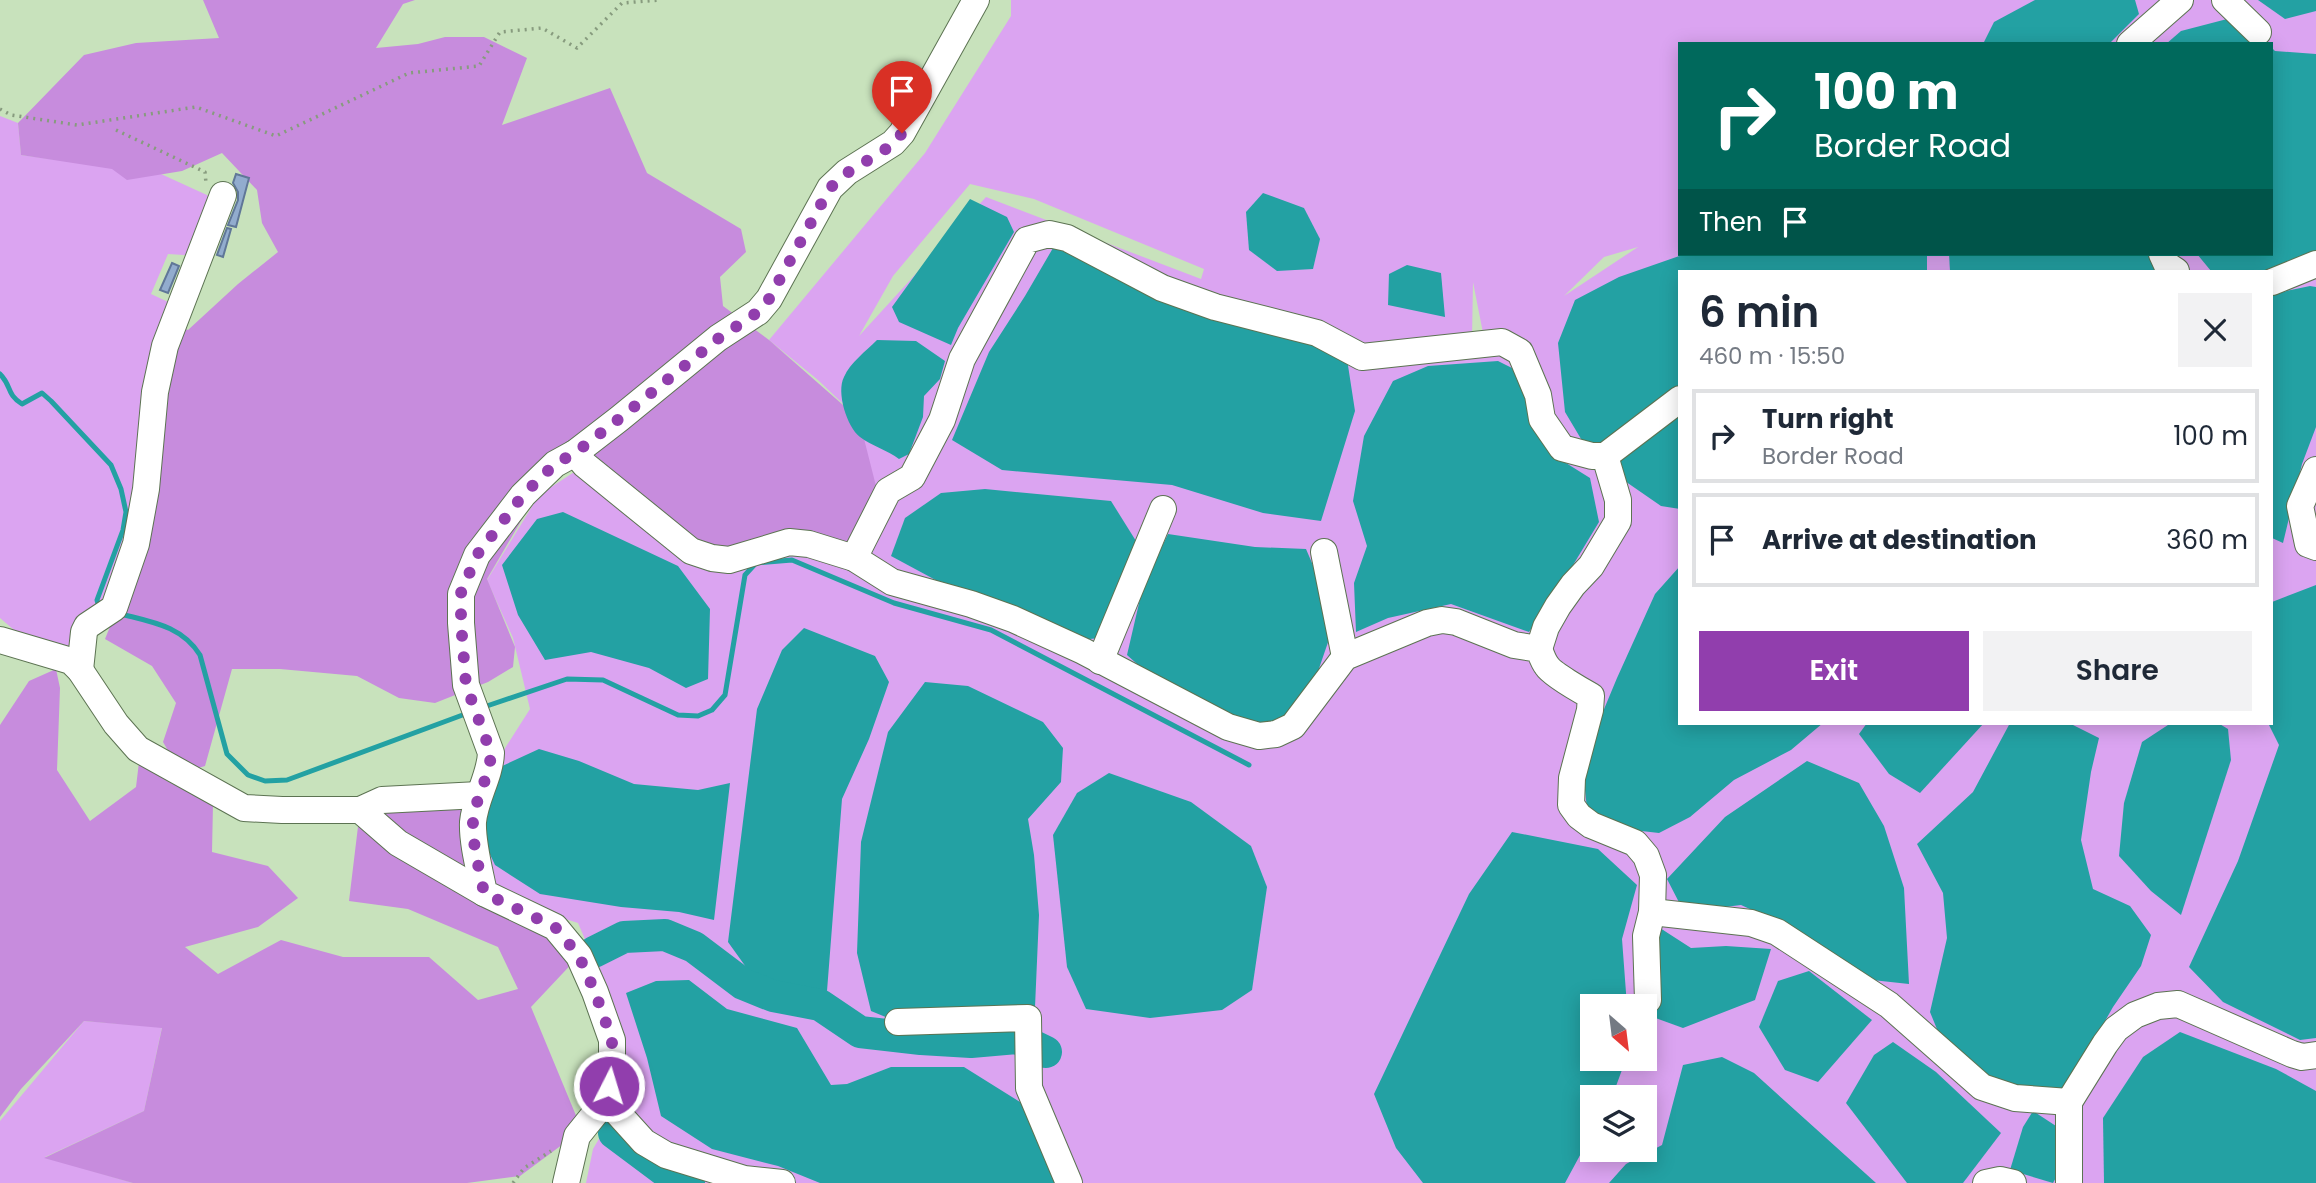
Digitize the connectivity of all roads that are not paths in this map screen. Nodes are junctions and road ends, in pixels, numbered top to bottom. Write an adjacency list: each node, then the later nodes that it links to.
1 (976, 0): 12 (street)
2 (2180, 0): 5 (street)
3 (2225, 0): 4 (street)
4 (2258, 32)
5 (2132, 42)
6 (223, 195): 23 (street)
7 (2163, 256): 9 (street)
8 (2316, 264): 10 (street)
9 (2174, 270)
10 (2273, 282)
11 (1678, 401): 13 (street)
12 (575, 453): 18 (street); 24 (street)
13 (1605, 456): 18 (street); 20 (street)
14 (2316, 470): 16 (street)
15 (1163, 509): 22 (street)
16 (2316, 547)
17 (1324, 552): 21 (street)
18 (854, 558): 22 (street)
19 (0, 640): 23 (street)
20 (1539, 649): 21 (street); 27 (street)
21 (1345, 657): 22 (street)
22 (1100, 660)
23 (80, 670): 25 (street)
24 (479, 795): 25 (street); 26 (street)
25 (360, 810): 26 (street)
26 (484, 893): 31 (street)
27 (1652, 912): 28 (street); 32 (street)
28 (1648, 994)
29 (898, 1021): 35 (street)
30 (2316, 1055): 32 (street)
31 (606, 1100): 33 (street); 34 (street)
32 (2069, 1102): 38 (street)
33 (566, 1183)
34 (782, 1183)
35 (1069, 1183)
36 (1986, 1183): 37 (street)
37 (2013, 1183)
38 (2069, 1183)

